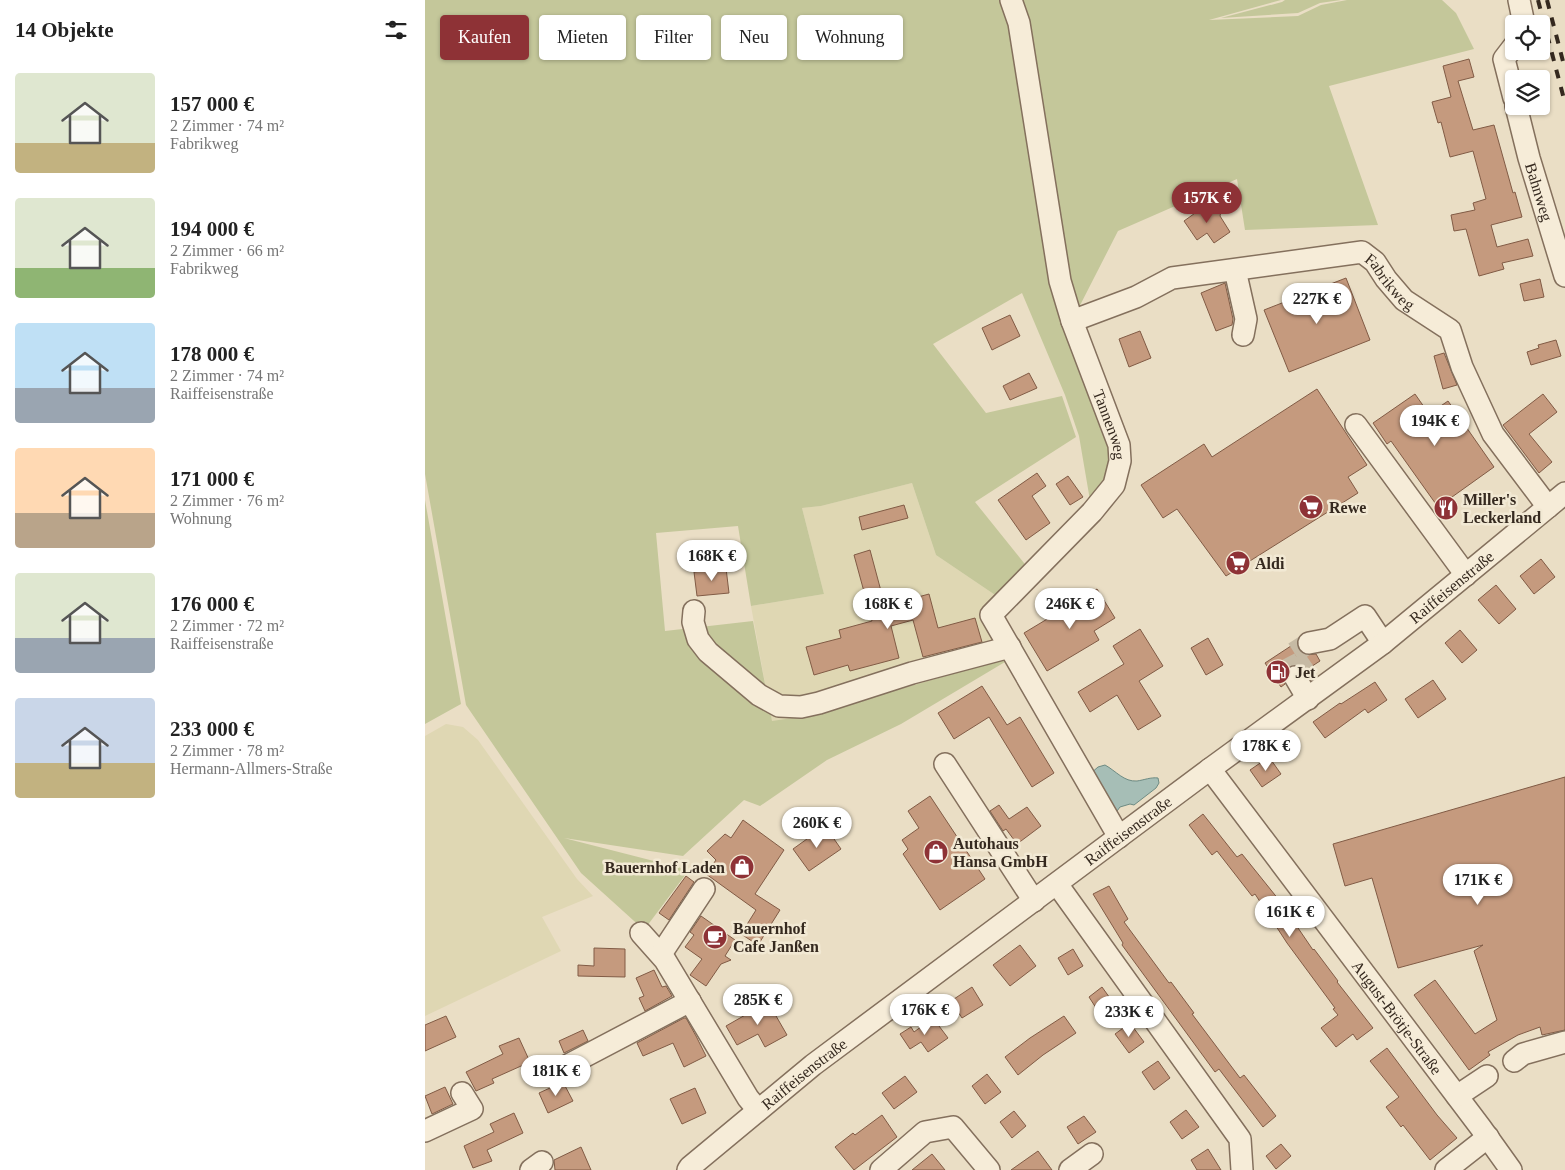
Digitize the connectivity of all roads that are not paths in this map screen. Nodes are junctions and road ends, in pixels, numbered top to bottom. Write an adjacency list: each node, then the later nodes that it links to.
1 (1011, 0): 9 (street, Tannenweg)
2 (1519, 0): 3 (street)
3 (1522, 15)
4 (1505, 58): 5 (street)
5 (1507, 70)
6 (1518, 115): 8 (street, Bahnweg)
7 (1235, 270): 9 (street, Fabrikweg); 10 (street); 13 (street, Fabrikweg)
8 (1565, 276)
9 (1072, 321): 17 (street, Tannenweg)
10 (1243, 335)
11 (1356, 425): 14 (street)
12 (1565, 493): 13 (street, Raiffeisenstraße)
13 (1548, 507): 14 (street, Raiffeisenstraße)
14 (1466, 575): 16 (street, Raiffeisenstraße)
15 (694, 611): 17 (street)
16 (1383, 643): 18 (street); 20 (street, Raiffeisenstraße)
17 (1009, 647): 23 (street, Tannenweg)
18 (1313, 649)
19 (1295, 677): 20 (street)
20 (1308, 699): 22 (street, Raiffeisenstraße)
21 (945, 764): 26 (street)
22 (1210, 769): 23 (street, Raiffeisenstraße); 35 (street, August-Brötje-Straße)
23 (1119, 837): 24 (street, Raiffeisenstraße)
24 (1057, 884): 26 (street, Raiffeisenstraße); 44 (street)
25 (704, 889): 28 (street)
26 (1034, 901): 36 (street, Raiffeisenstraße)
27 (641, 933): 28 (street)
28 (661, 954): 29 (street)
29 (690, 1001): 32 (street); 36 (street)
30 (1565, 1042): 31 (street)
31 (1514, 1061)
32 (553, 1073)
33 (1487, 1076): 35 (street)
34 (462, 1093): 37 (street)
35 (1457, 1096): 38 (street, August-Brötje-Straße)
36 (758, 1110): 40 (street, Raiffeisenstraße)
37 (425, 1131)
38 (1488, 1137): 45 (street); 46 (street, August-Brötje-Straße)
39 (1092, 1154): 43 (street)
40 (685, 1169)
41 (881, 1170): 42 (street)
42 (989, 1170)
43 (1070, 1170)
44 (1242, 1170)
45 (1446, 1170)
46 (1511, 1170)

